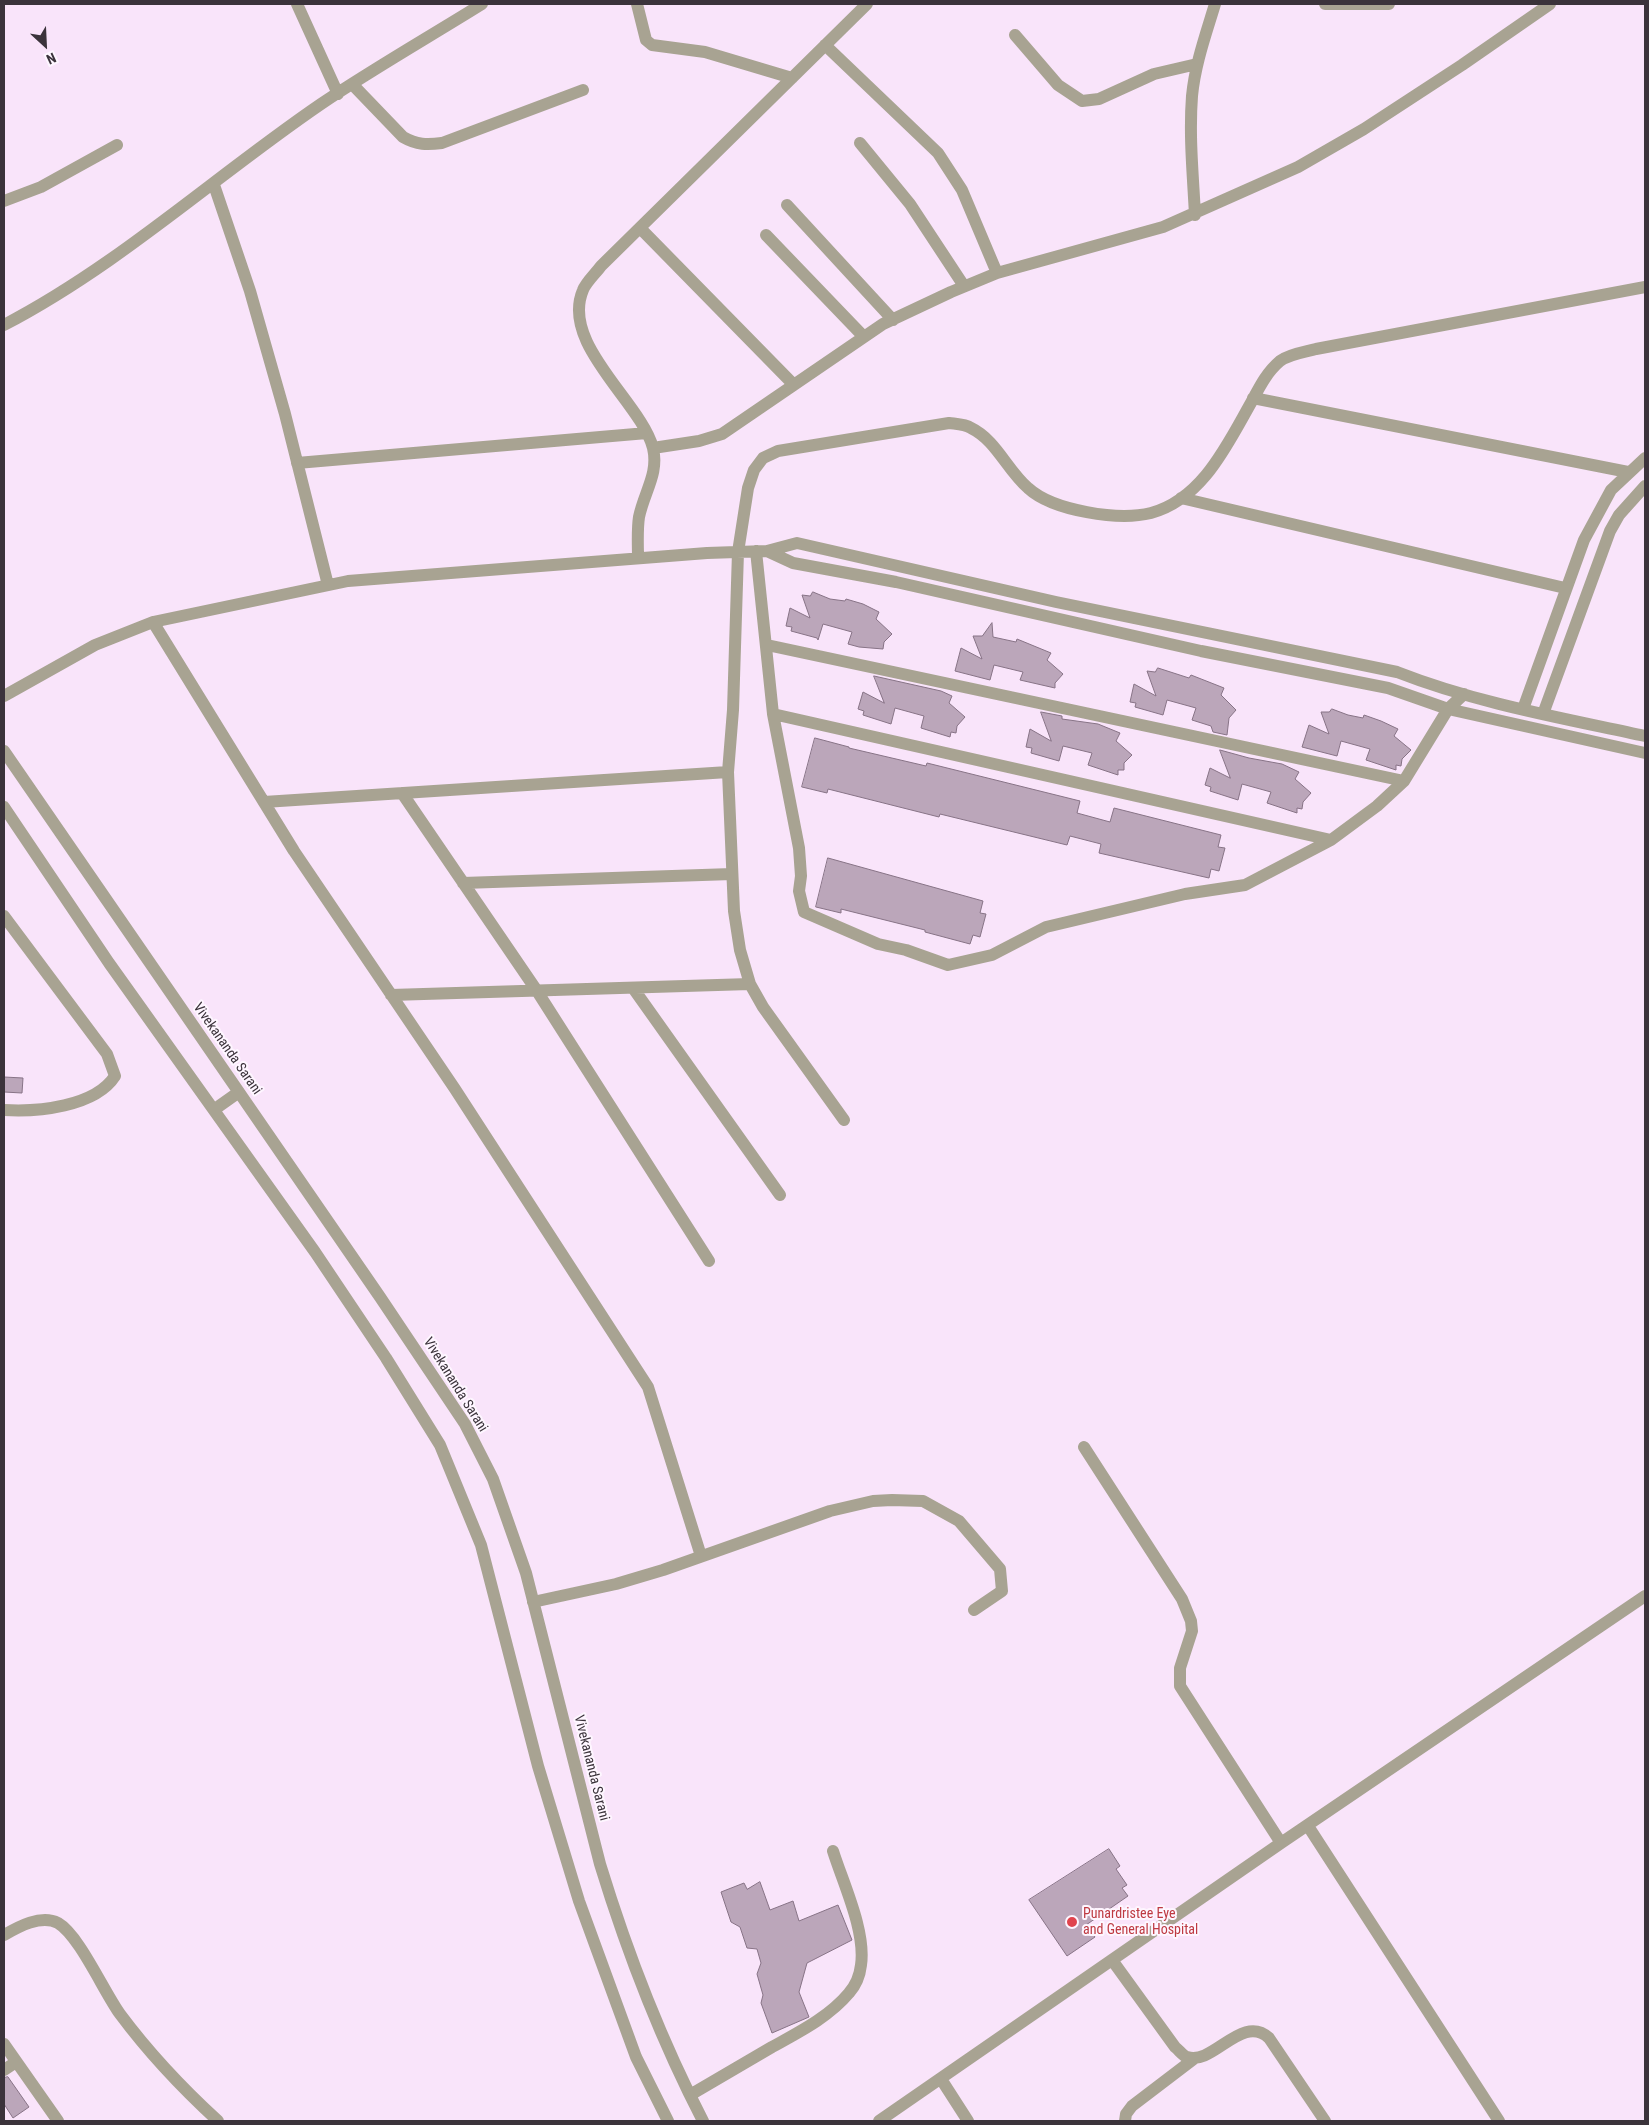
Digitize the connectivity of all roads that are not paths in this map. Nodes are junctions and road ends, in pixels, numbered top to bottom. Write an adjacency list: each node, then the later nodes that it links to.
1 (297, 4): 15 (street)
2 (482, 4): 13 (street)
3 (637, 4): 12 (street)
4 (867, 4): 10 (street)
5 (1215, 4): 11 (street)
6 (1325, 4): 7 (street)
7 (1389, 4)
8 (1546, 5): 21 (street)
9 (1016, 36): 11 (street)
10 (825, 45): 12 (street); 24 (street)
11 (1198, 64): 21 (street)
12 (792, 78): 22 (street)
13 (352, 85): 14 (street); 15 (street)
14 (583, 90)
15 (338, 94): 18 (street)
16 (860, 143): 25 (street)
17 (117, 145): 19 (street)
18 (214, 185): 28 (street); 35 (street)
19 (4, 201)
20 (787, 205): 27 (street)
21 (1195, 215): 24 (street)
22 (640, 228): 30 (street); 32 (street)
23 (766, 235): 29 (street)
24 (997, 273): 25 (street)
25 (964, 286): 27 (street)
26 (1645, 287): 31 (street)
27 (893, 320): 29 (street)
28 (4, 326)
29 (864, 338): 30 (street)
30 (794, 386): 33 (street)
31 (1253, 398): 36 (street); 38 (street)
32 (647, 433): 33 (street); 35 (street)
33 (653, 448): 41 (street)
34 (1645, 458): 36 (street)
35 (298, 463): 42 (street)
36 (1628, 472): 43 (street)
37 (1645, 486): 51 (street)
38 (1181, 498): 40 (street); 43 (street)
39 (762, 551): 40 (street); 45 (street); 46 (street); 48 (street)
40 (738, 552): 41 (street); 55 (street)
41 (638, 558): 42 (street)
42 (328, 585): 44 (street)
43 (1565, 588): 49 (street)
44 (153, 622): 47 (street); 58 (street)
45 (767, 645): 50 (street); 56 (street)
46 (1464, 694): 48 (street); 49 (street)
47 (4, 696)
48 (1448, 709): 54 (street); 56 (street)
49 (1523, 709): 51 (street)
50 (773, 714): 60 (street); 60 (street)
51 (1543, 714): 52 (street)
52 (1645, 736)
53 (4, 751): 68 (street, Vivekananda Sarani)
54 (1645, 753)
55 (728, 772): 57 (street); 61 (street)
56 (1404, 781): 60 (street)
57 (402, 794): 58 (street); 62 (street)
58 (264, 802): 67 (street)
59 (4, 807): 69 (street)
60 (1332, 840)
61 (732, 874): 62 (street); 64 (street)
62 (463, 883): 66 (street)
63 (4, 916): 70 (street)
64 (750, 984): 65 (street); 71 (street)
65 (633, 988): 66 (street); 72 (street)
66 (537, 990): 67 (street); 73 (street)
67 (391, 995): 75 (street)
68 (239, 1092): 69 (street); 77 (street, Vivekananda Sarani)
69 (215, 1109): 92 (street)
70 (4, 1110)
71 (844, 1120)
72 (780, 1195)
73 (709, 1261)
74 (1084, 1447): 80 (street)
75 (701, 1556): 77 (street); 78 (street)
76 (1645, 1596): 79 (street)
77 (533, 1602): 89 (street, Vivekananda Sarani)
78 (974, 1610)
79 (1308, 1826): 80 (street); 98 (street)
80 (1281, 1843): 83 (street)
81 (833, 1851): 89 (street)
82 (4, 1935): 91 (street)
83 (1112, 1960): 85 (street); 88 (street)
84 (4, 2044): 86 (street)
85 (1195, 2058): 96 (street); 97 (street)
86 (16, 2062): 87 (street); 90 (street)
87 (4, 2070)
88 (941, 2079): 94 (street); 95 (street)
89 (690, 2095): 93 (street, Vivekananda Sarani)
90 (58, 2121)
91 (218, 2121)
92 (668, 2121)
93 (703, 2121)
94 (879, 2121)
95 (968, 2121)
96 (1125, 2121)
97 (1324, 2121)
98 (1499, 2121)

